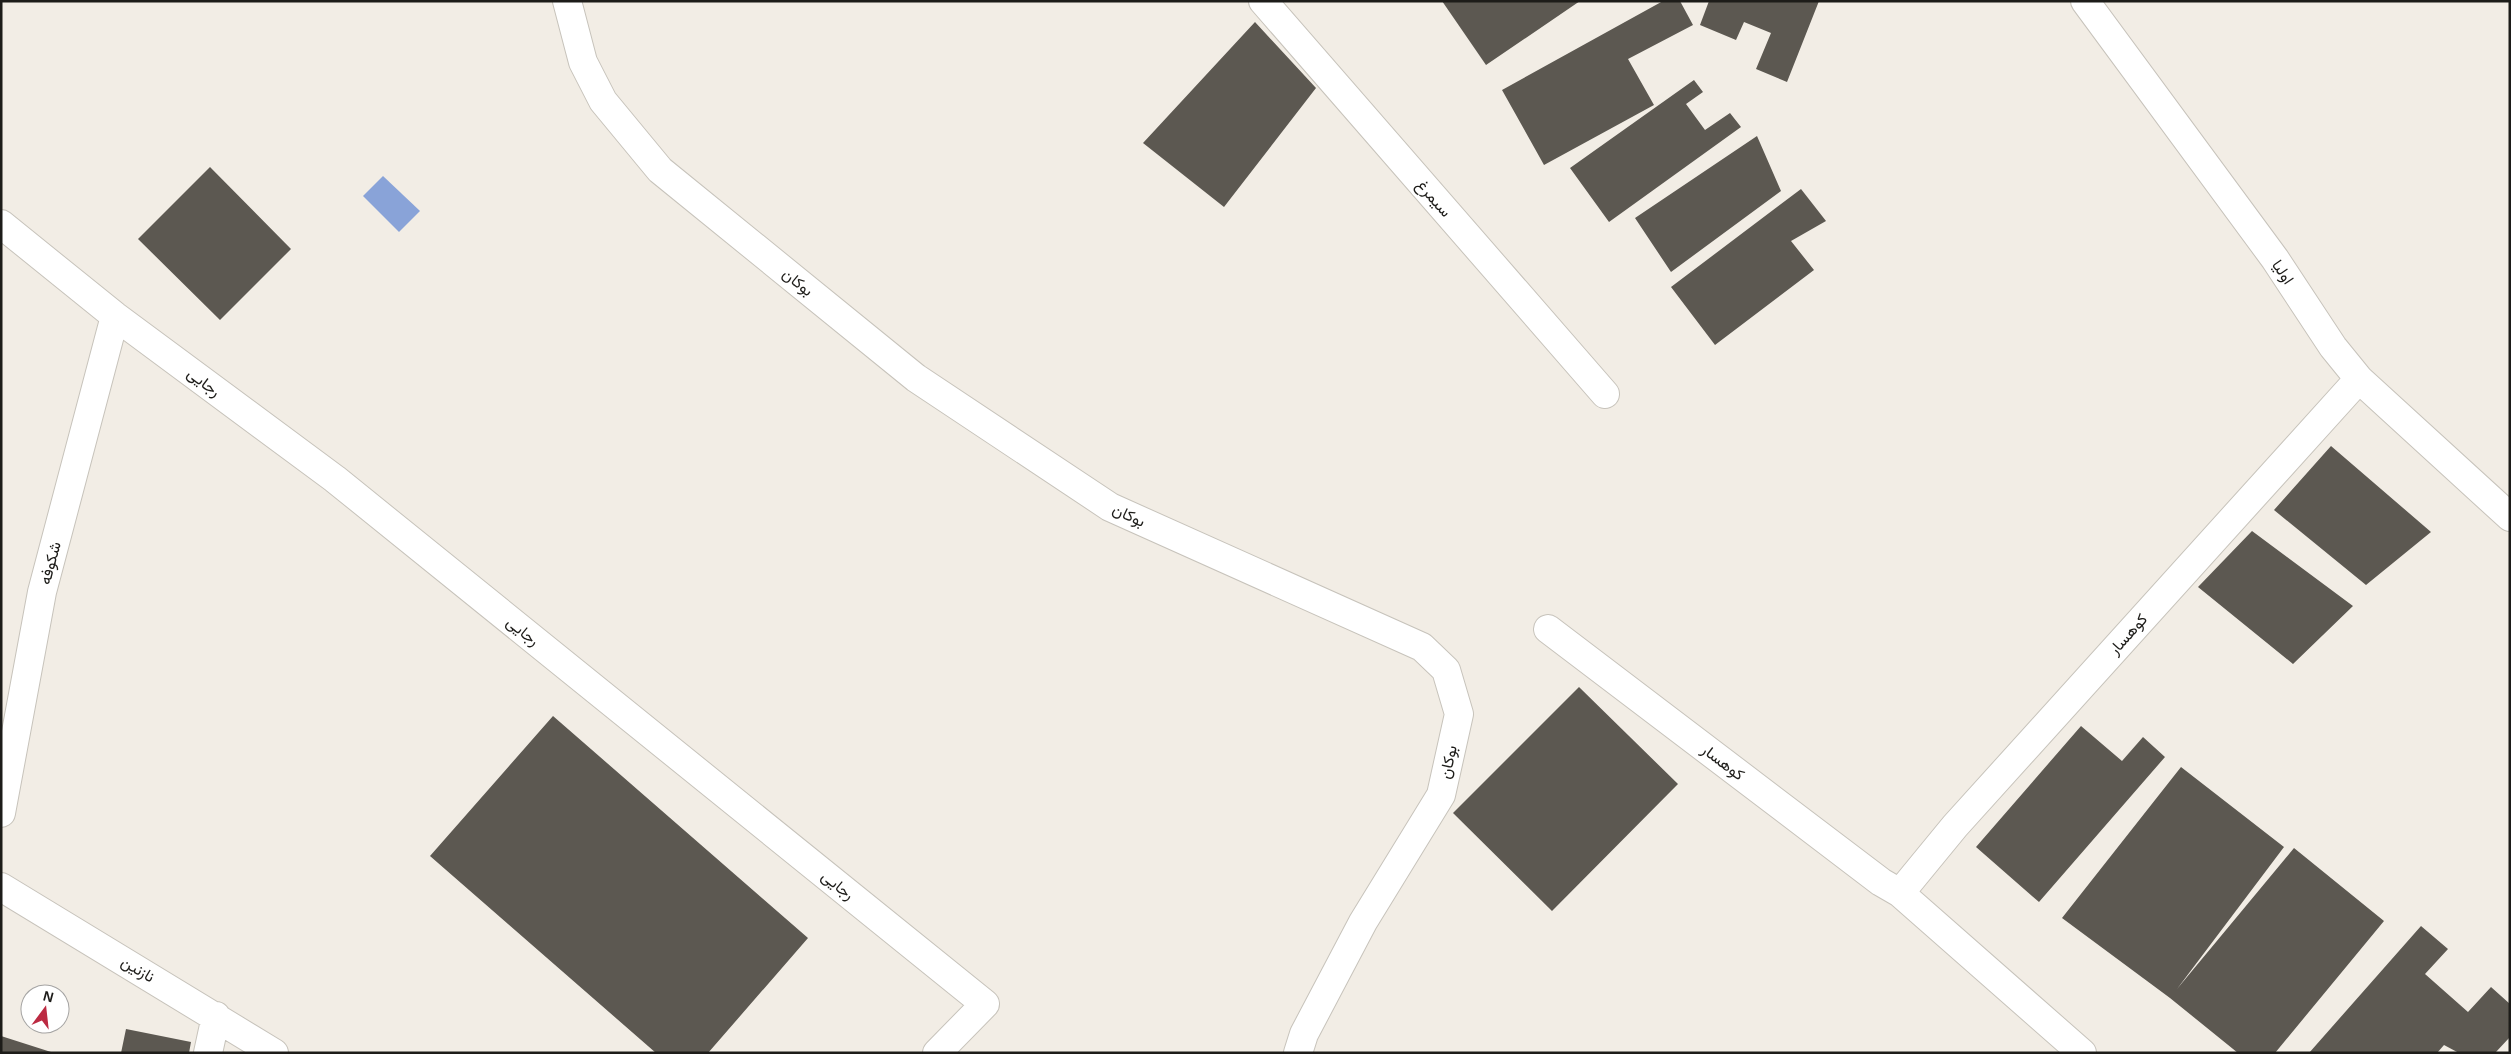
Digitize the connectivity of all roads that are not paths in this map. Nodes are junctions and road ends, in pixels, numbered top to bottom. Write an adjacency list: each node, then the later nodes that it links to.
1 (567, 1): 17 (street, بوکان)
2 (1263, 1): 7 (street, سیمرغ)
3 (2085, 1): 6 (street, اولیا)
4 (1, 224): 5 (street, رجایی)
5 (115, 316): 10 (street, شکوفه); 16 (street, رجایی)
6 (2359, 379): 8 (street, اولیا); 12 (street, کوهسار)
7 (1605, 394)
8 (2510, 517)
9 (1548, 629): 12 (street, کوهسار)
10 (1, 813)
11 (1, 887): 13 (street, نازنین)
12 (1900, 893): 18 (street, کوهسار)
13 (216, 1016): 14 (street); 15 (street, نازنین)
14 (208, 1053)
15 (274, 1053)
16 (937, 1053)
17 (1298, 1053)
18 (2082, 1053)

